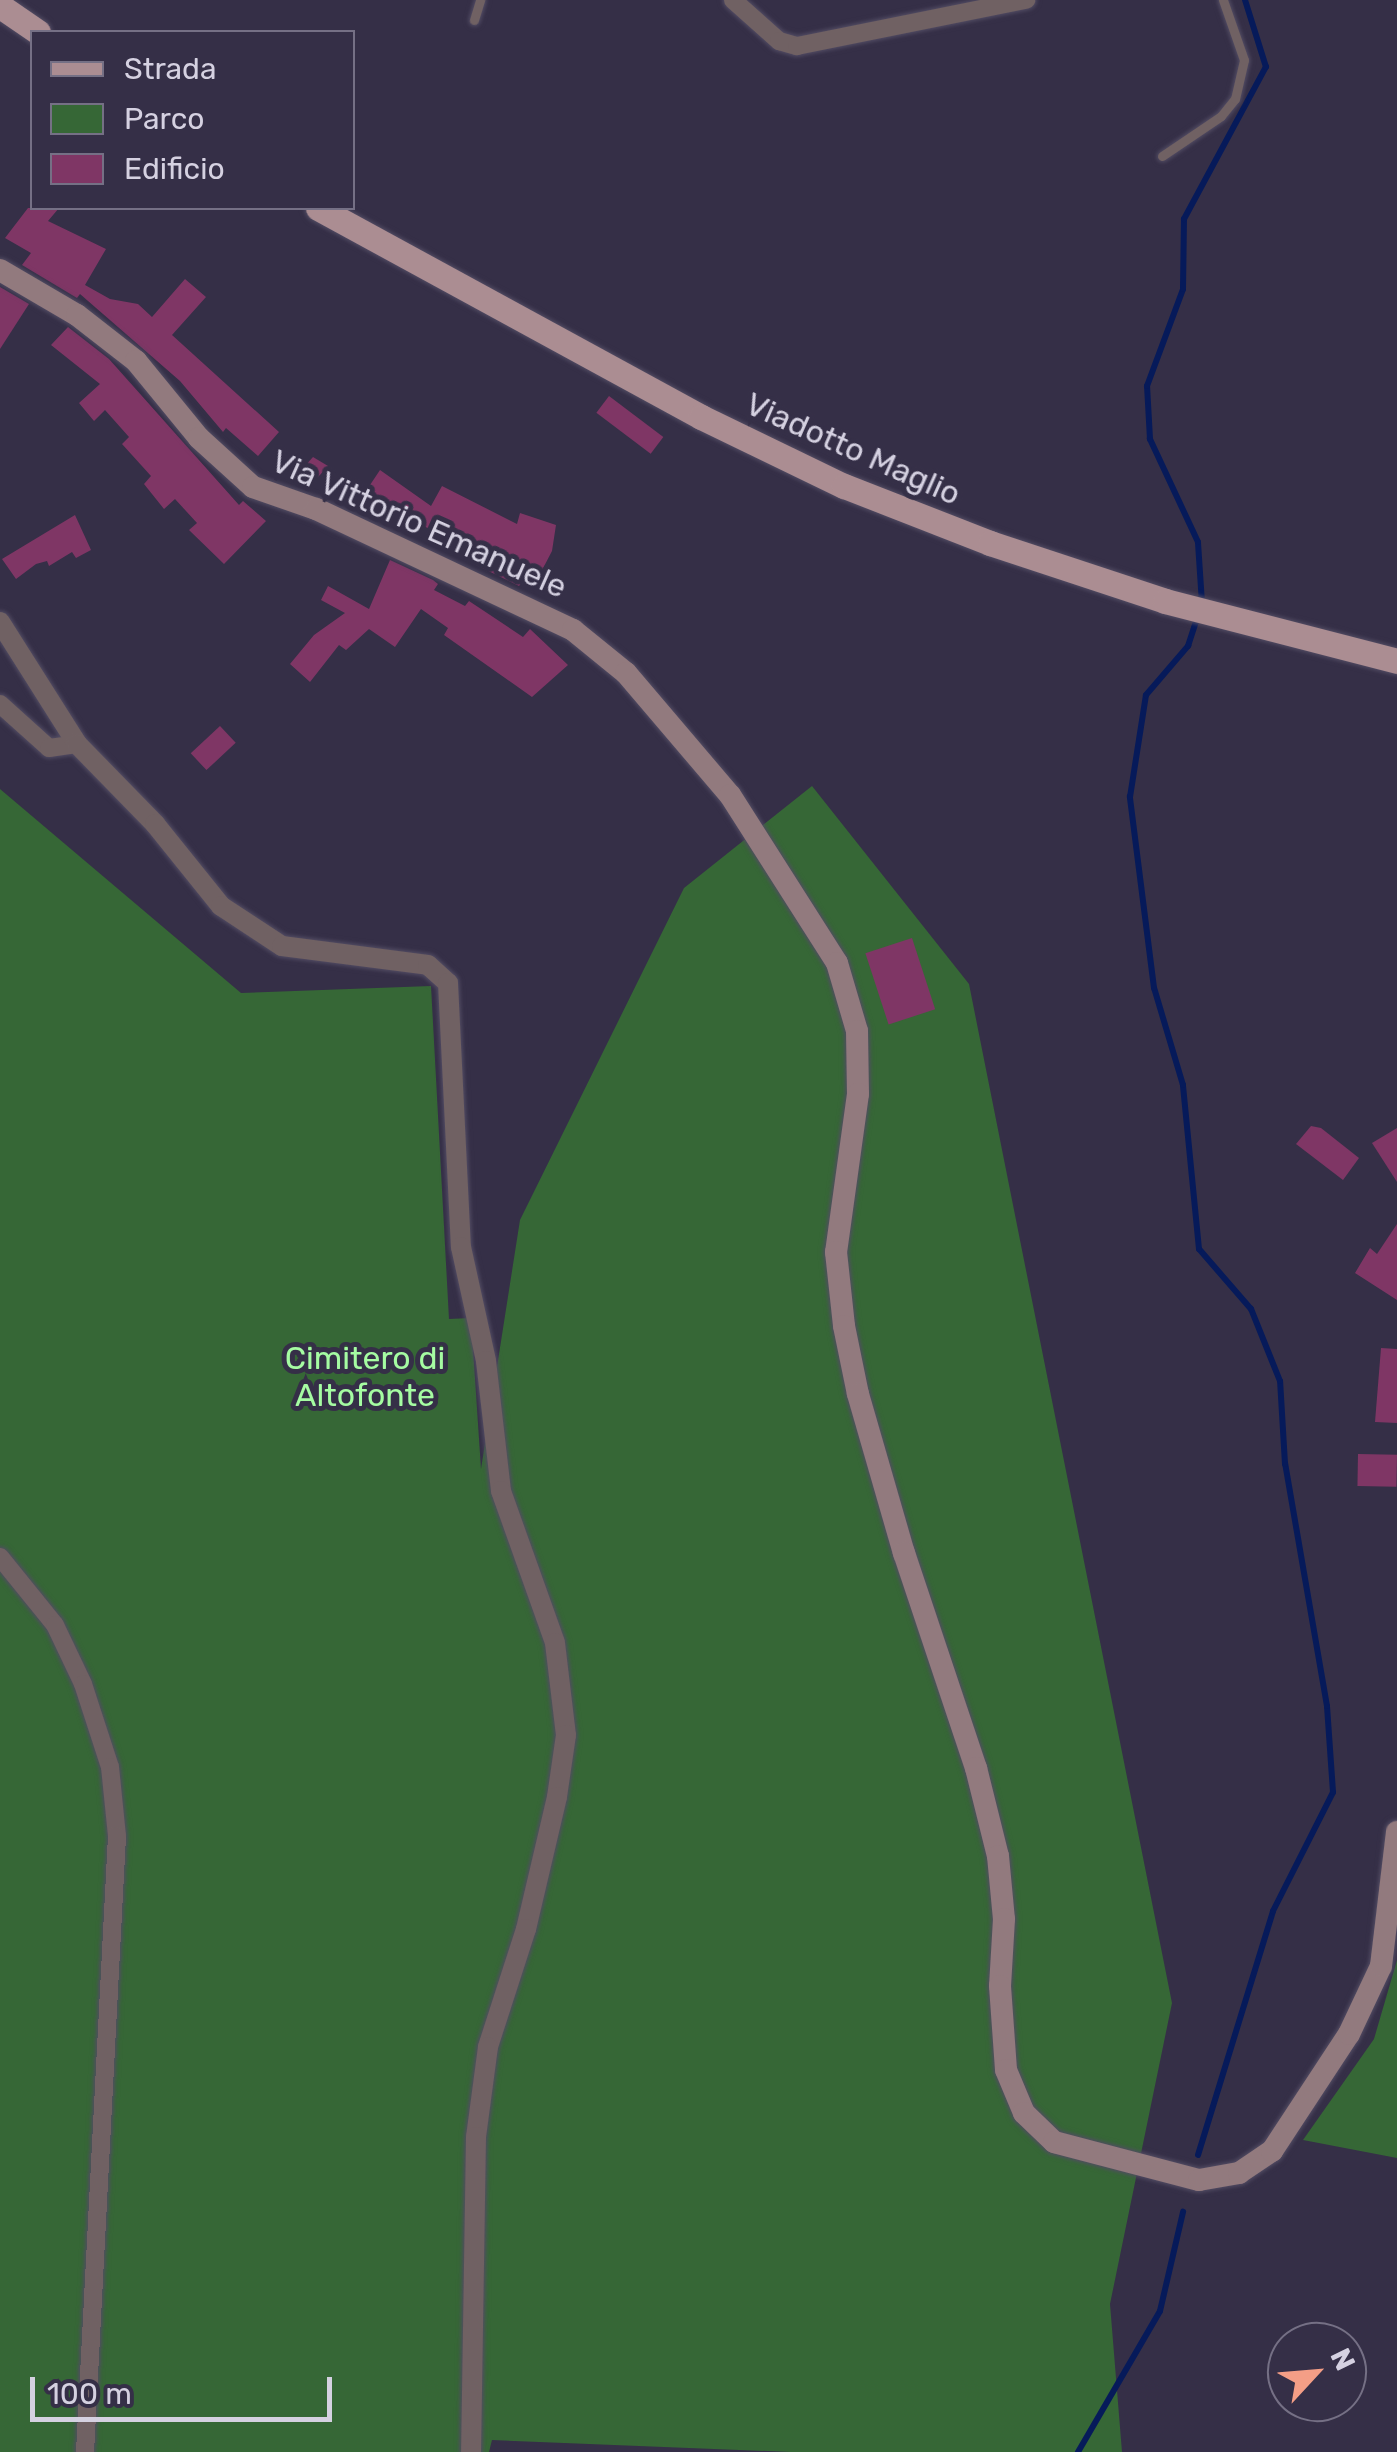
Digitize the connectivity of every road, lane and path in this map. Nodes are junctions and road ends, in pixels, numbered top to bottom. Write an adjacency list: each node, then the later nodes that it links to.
1 (480, 0): 6 (lane)
2 (733, 0): 3 (street)
3 (1026, 0)
4 (1223, 0): 8 (lane)
5 (0, 6): 7 (main road)
6 (474, 20)
7 (35, 30)
8 (1162, 156)
9 (322, 210): 12 (main road, Viadotto Maglio)
10 (0, 270): 16 (main road, Via Vittorio Emanuele)
11 (0, 622): 14 (street)
12 (1397, 661)
13 (0, 704): 14 (street)
14 (77, 744): 18 (street)
15 (0, 1557): 17 (street)
16 (1397, 1832)
17 (86, 2452)
18 (471, 2452)

